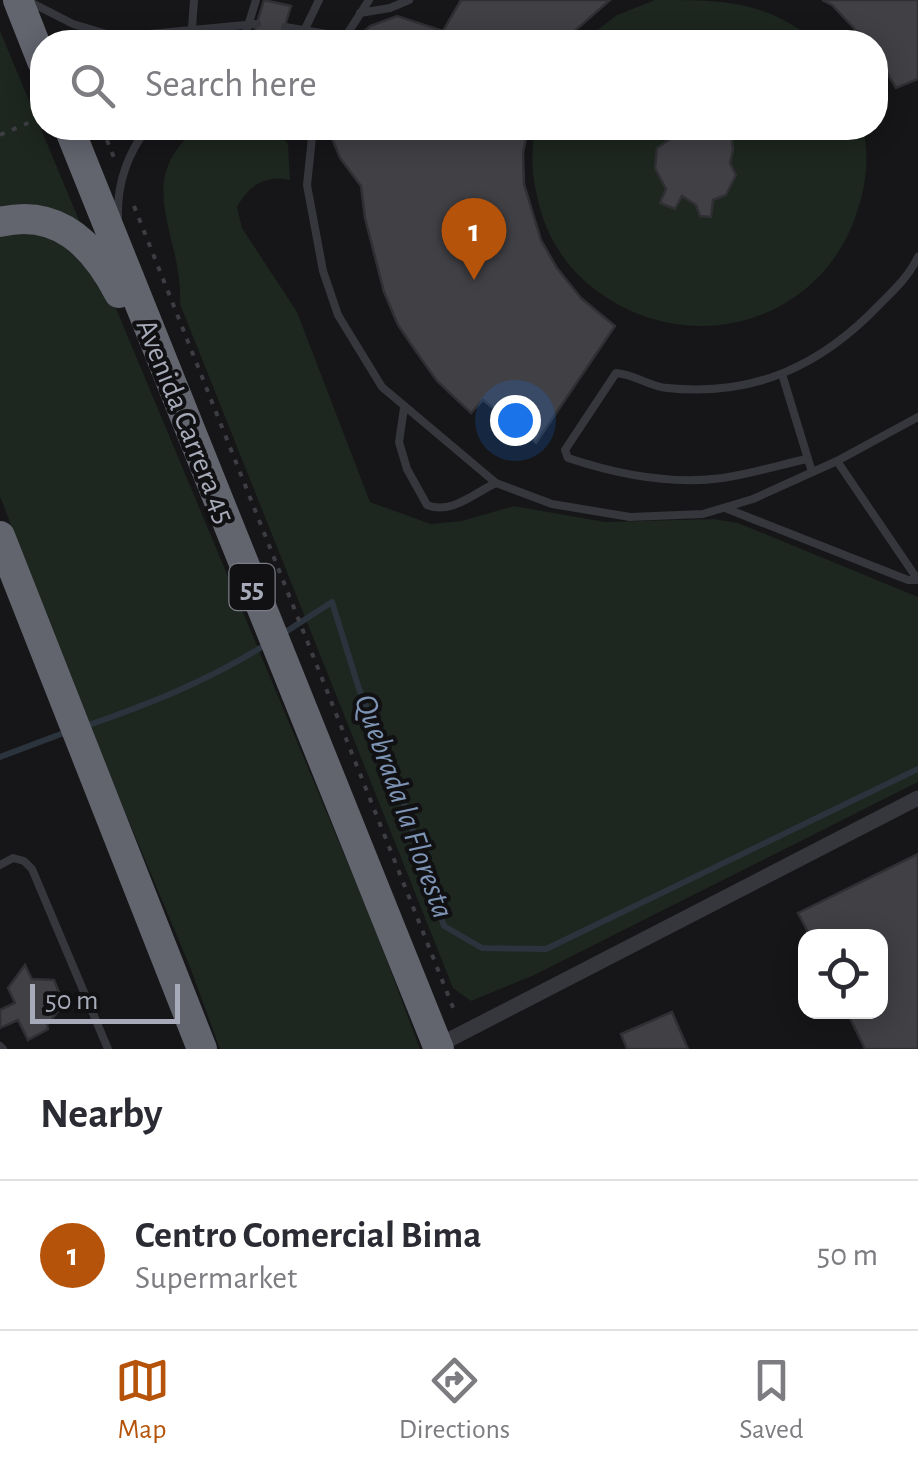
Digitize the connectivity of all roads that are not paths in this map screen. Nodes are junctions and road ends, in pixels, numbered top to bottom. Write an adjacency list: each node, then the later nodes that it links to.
1 (18, 0): 13 (highway)
2 (27, 0): 14 (lane)
3 (194, 0): 11 (lane)
4 (256, 0): 9 (lane)
5 (319, 0): 12 (lane)
6 (369, 0): 8 (lane)
7 (409, 0): 8 (lane)
8 (360, 13): 18 (lane)
9 (253, 23): 11 (lane); 16 (lane)
10 (285, 27): 12 (lane)
11 (192, 28): 15 (lane)
12 (305, 29): 17 (lane)
13 (30, 30)
14 (93, 30)
15 (175, 30)
16 (249, 30)
17 (309, 30)
18 (350, 30)
19 (74, 140): 23 (highway, Avenida Carrera 45 / 55)
20 (138, 140): 23 (lane)
21 (311, 140): 27 (lane)
22 (0, 222): 29 (highway)
23 (120, 256): 29 (highway, Avenida Carrera 45 / 55)
24 (918, 257): 25 (lane)
25 (914, 274): 26 (lane)
26 (782, 374): 30 (lane); 30 (lane)
27 (404, 408): 33 (lane); 33 (lane)
28 (918, 417): 31 (lane)
29 (189, 429): 39 (highway, Avenida Carrera 45 / 55)
30 (808, 459): 32 (lane)
31 (837, 460): 32 (lane); 36 (lane)
32 (812, 472): 34 (lane)
33 (496, 484): 34 (lane)
34 (725, 508): 36 (lane)
35 (0, 536): 41 (highway)
36 (918, 580)
37 (918, 798): 39 (street)
38 (0, 865): 40 (lane)
39 (446, 1043)
40 (108, 1049)
41 (202, 1049)

